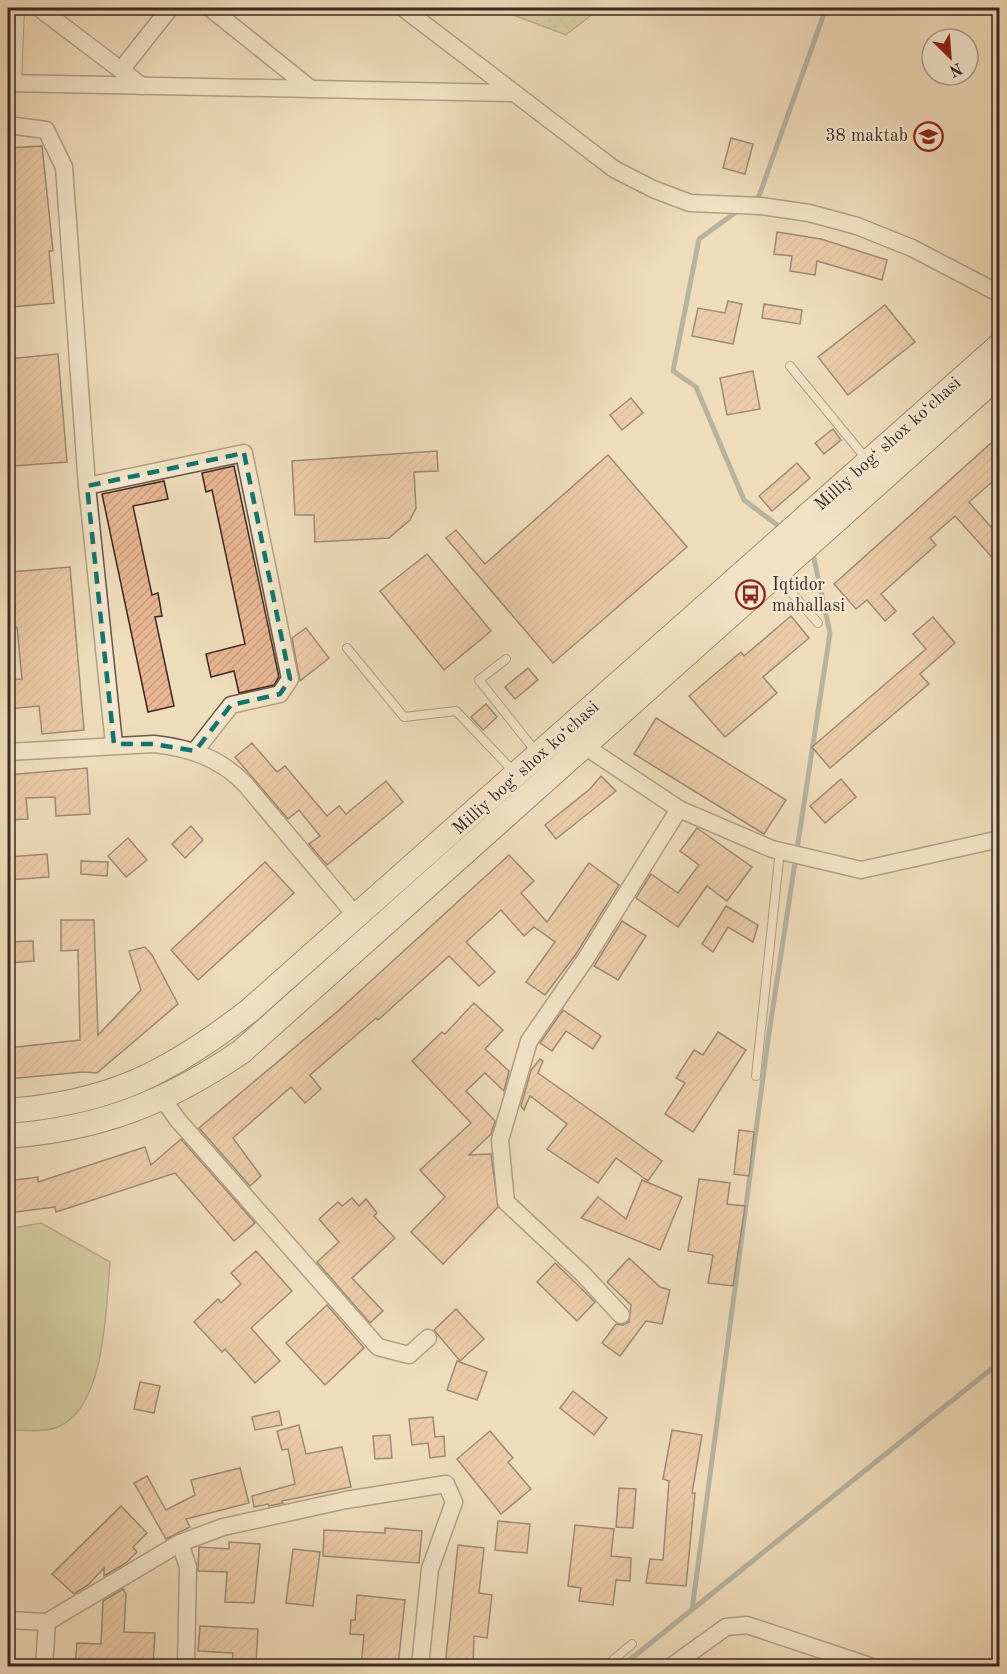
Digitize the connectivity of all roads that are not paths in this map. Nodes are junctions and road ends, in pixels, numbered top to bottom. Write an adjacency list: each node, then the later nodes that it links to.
1 (20, 8): 7 (lane)
2 (39, 8): 6 (street)
3 (170, 8): 6 (street)
4 (210, 8): 9 (street)
5 (403, 8): 10 (street)
6 (121, 70): 8 (street)
7 (12, 83): 8 (street)
8 (142, 86): 9 (street)
9 (311, 89): 10 (street)
10 (514, 93): 12 (street)
11 (8, 125): 18 (street)
12 (999, 294)
13 (999, 345): 16 (main road, Milliy bog‘ shox ko‘chasi)
14 (790, 366): 17 (lane)
15 (999, 374): 16 (main road, Milliy bog‘ shox ko‘chasi)
16 (935, 415): 17 (main road, Milliy bog‘ shox ko‘chasi); 19 (main road, Milliy bog‘ shox ko‘chasi)
17 (868, 461): 19 (main road, Milliy bog‘ shox ko‘chasi)
18 (87, 486): 24 (street); 26 (street)
19 (808, 530): 20 (main road, Milliy bog‘ shox ko‘chasi)
20 (779, 561): 21 (lane); 25 (main road, Milliy bog‘ shox ko‘chasi); 28 (main road, Milliy bog‘ shox ko‘chasi)
21 (818, 623)
22 (347, 648): 29 (lane)
23 (506, 659): 28 (lane)
24 (114, 744): 26 (street); 27 (street)
25 (583, 745): 30 (street); 35 (main road, Milliy bog‘ shox ko‘chasi)
26 (195, 751): 33 (street)
27 (8, 752)
28 (539, 756): 29 (main road, Milliy bog‘ shox ko‘chasi)
29 (518, 775): 33 (main road, Milliy bog‘ shox ko‘chasi)
30 (679, 809): 32 (street); 38 (street)
31 (999, 838): 32 (street)
32 (791, 852): 34 (lane)
33 (357, 917): 36 (main road, Milliy bog‘ shox ko‘chasi)
34 (756, 1076)
35 (163, 1099): 37 (main road, Milliy bog‘ shox ko‘chasi); 39 (street)
36 (8, 1111)
37 (8, 1136)
38 (621, 1315)
39 (428, 1338)
40 (180, 1543): 42 (street); 45 (street); 46 (street)
41 (8, 1620): 42 (street)
42 (47, 1622): 44 (street)
43 (632, 1644): 47 (lane)
44 (44, 1666)
45 (186, 1666)
46 (420, 1666)
47 (606, 1666)
48 (672, 1666): 49 (street)
49 (870, 1666)

